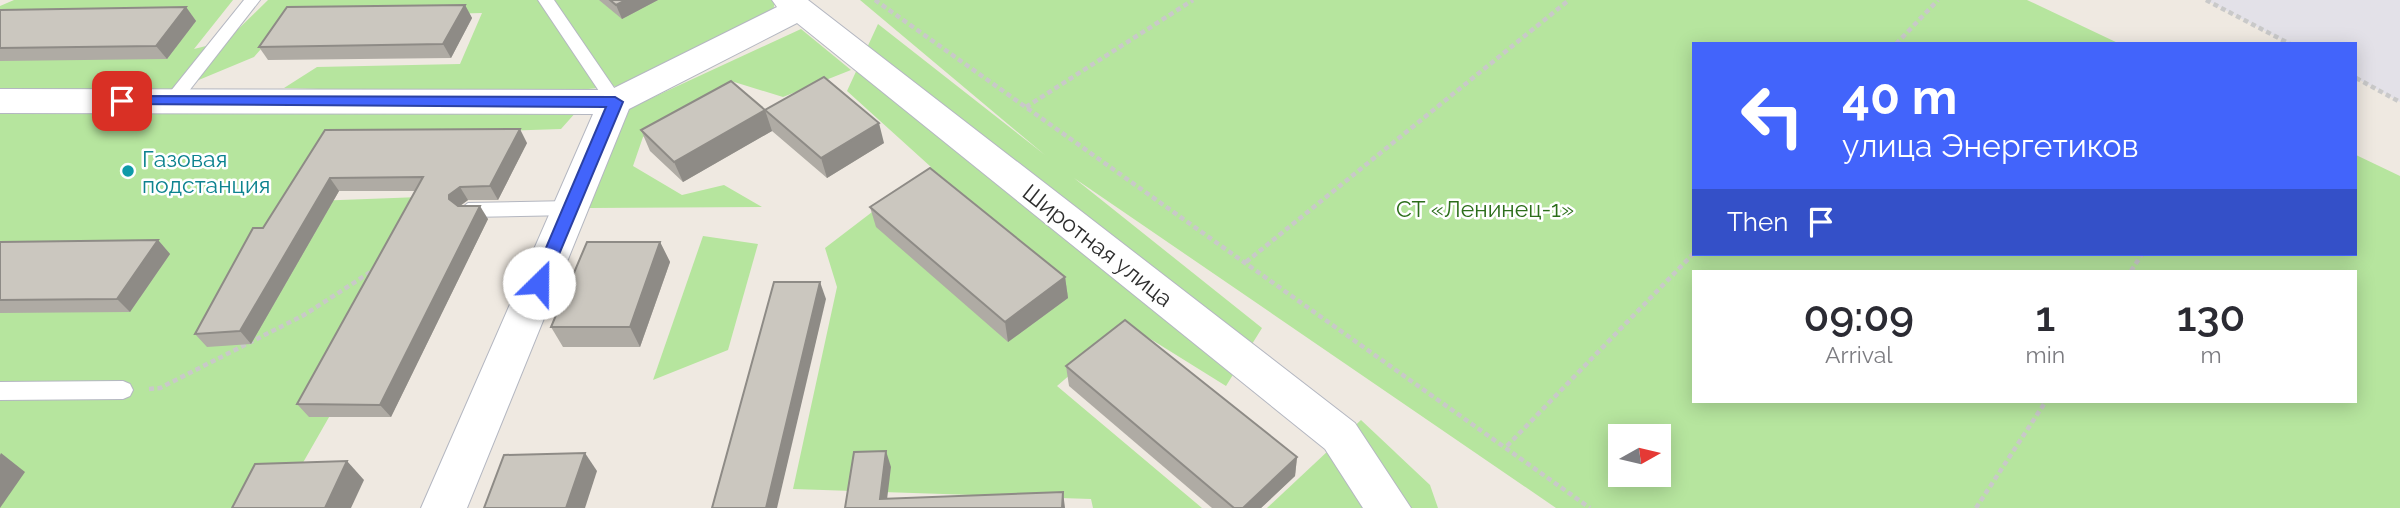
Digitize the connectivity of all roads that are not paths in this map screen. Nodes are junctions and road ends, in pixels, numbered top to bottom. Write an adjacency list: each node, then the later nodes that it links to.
1 (252, 0): 5 (lane)
2 (546, 0): 6 (lane)
3 (794, 5): 6 (street); 12 (street, Широтная улица)
4 (0, 101): 5 (street)
5 (172, 101): 6 (street)
6 (615, 102): 7 (street)
7 (571, 208): 8 (lane); 11 (street)
8 (468, 210)
9 (123, 390): 10 (lane)
10 (0, 391)
11 (444, 508)
12 (1388, 508)

